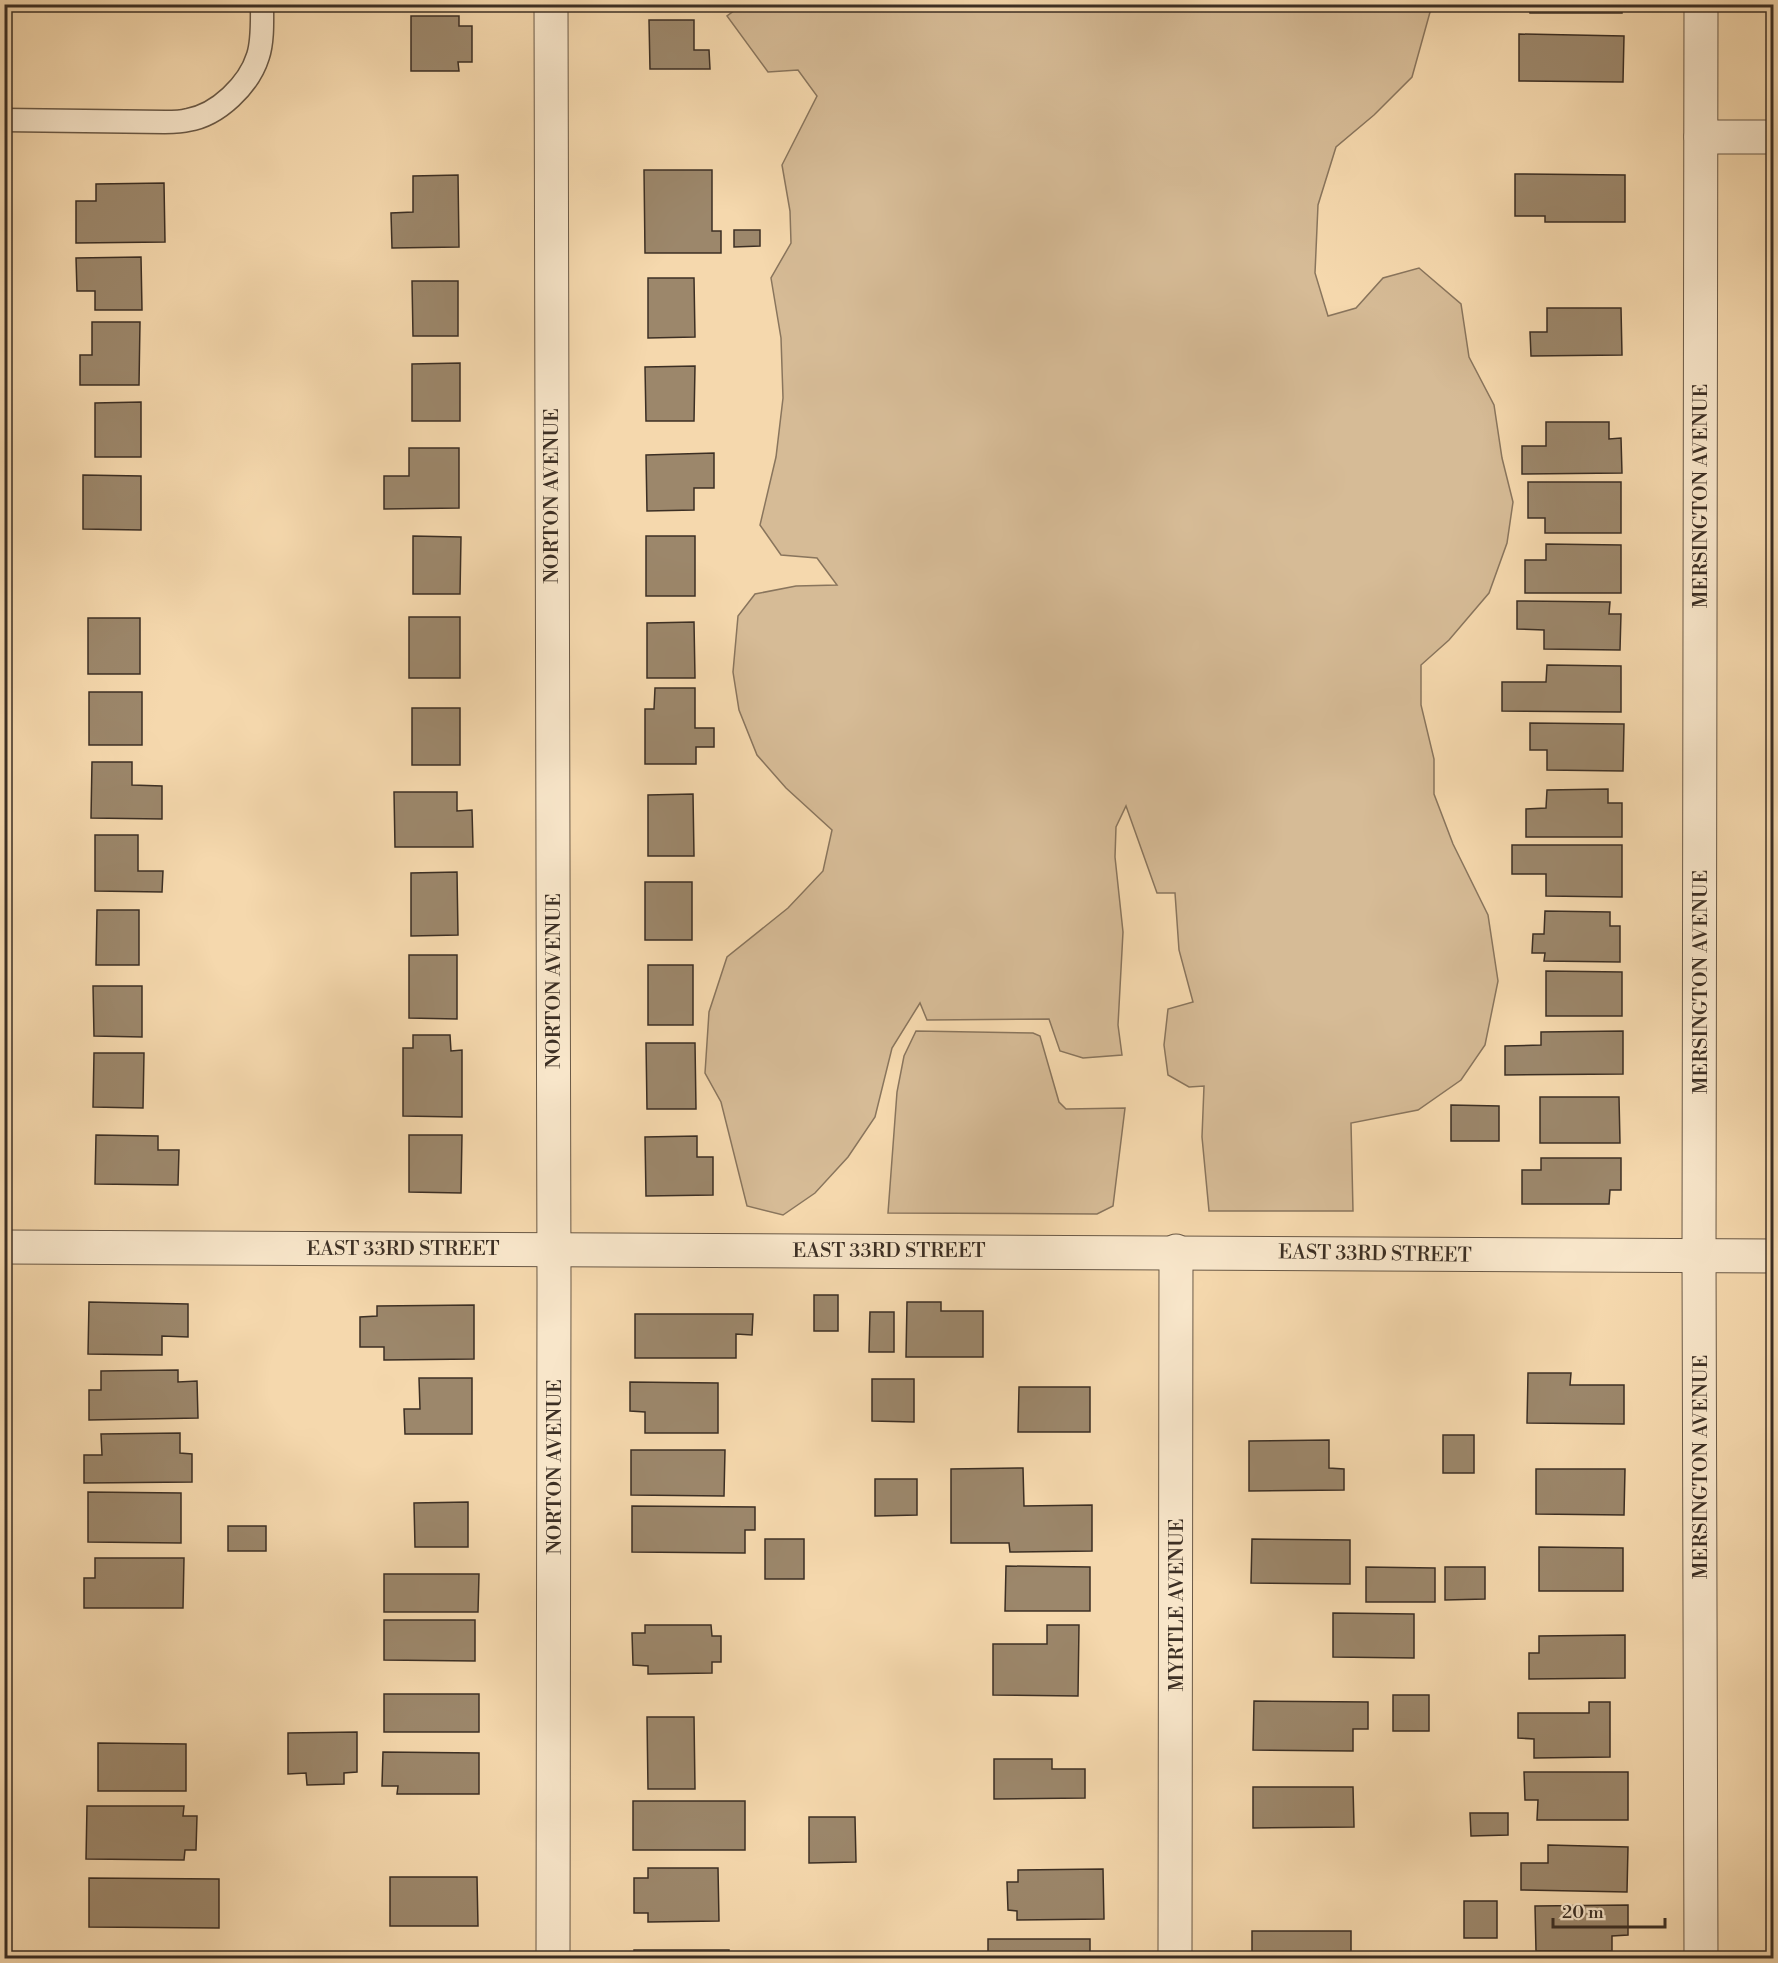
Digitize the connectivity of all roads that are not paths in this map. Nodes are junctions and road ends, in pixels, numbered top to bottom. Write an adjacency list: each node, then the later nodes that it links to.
1 (262, 4): 4 (lane)
2 (551, 4): 8 (street, NORTON AVENUE)
3 (1701, 4): 5 (street, MERSINGTON AVENUE)
4 (4, 120)
5 (1701, 137): 6 (street); 10 (street, MERSINGTON AVENUE)
6 (1773, 137)
7 (4, 1247): 8 (street, EAST 33RD STREET)
8 (554, 1248): 9 (street, EAST 33RD STREET); 12 (street, NORTON AVENUE)
9 (1176, 1251): 10 (street, EAST 33RD STREET); 13 (street, MYRTLE AVENUE)
10 (1699, 1256): 11 (street, EAST 33RD STREET); 14 (street, MERSINGTON AVENUE)
11 (1773, 1256)
12 (553, 1959)
13 (1175, 1959)
14 (1701, 1959)

